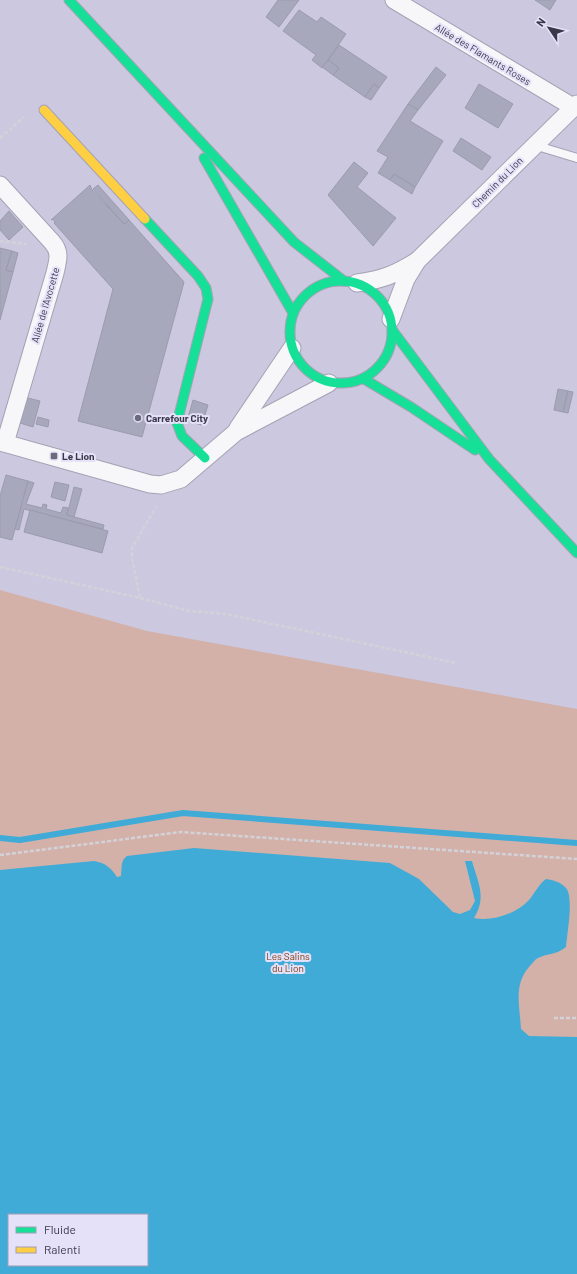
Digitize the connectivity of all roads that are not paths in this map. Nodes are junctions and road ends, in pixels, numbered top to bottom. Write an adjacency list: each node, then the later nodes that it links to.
1 (69, 0): 5 (main road)
2 (394, 0): 3 (street, Allée des Flamants Roses)
3 (575, 105): 6 (street, Chemin du Lion)
4 (44, 110): 18 (main road)
5 (188, 129): 10 (main road); 11 (main road)
6 (534, 145): 7 (lane); 9 (street, Chemin du Lion)
7 (577, 158)
8 (0, 185): 17 (street, Allée de l'Avocette)
9 (417, 261): 10 (street, Chemin du Lion); 12 (street, Chemin du Lion)
10 (351, 282): 11 (main road); 12 (main road)
11 (293, 313): 13 (main road)
12 (392, 325): 14 (main road); 19 (main road)
13 (292, 348): 15 (main road); 16 (street)
14 (364, 379): 15 (main road); 19 (main road)
15 (329, 383): 16 (street)
16 (236, 432): 18 (street)
17 (3, 443): 18 (street)
18 (205, 458)
19 (489, 459): 20 (main road)
20 (577, 553)

